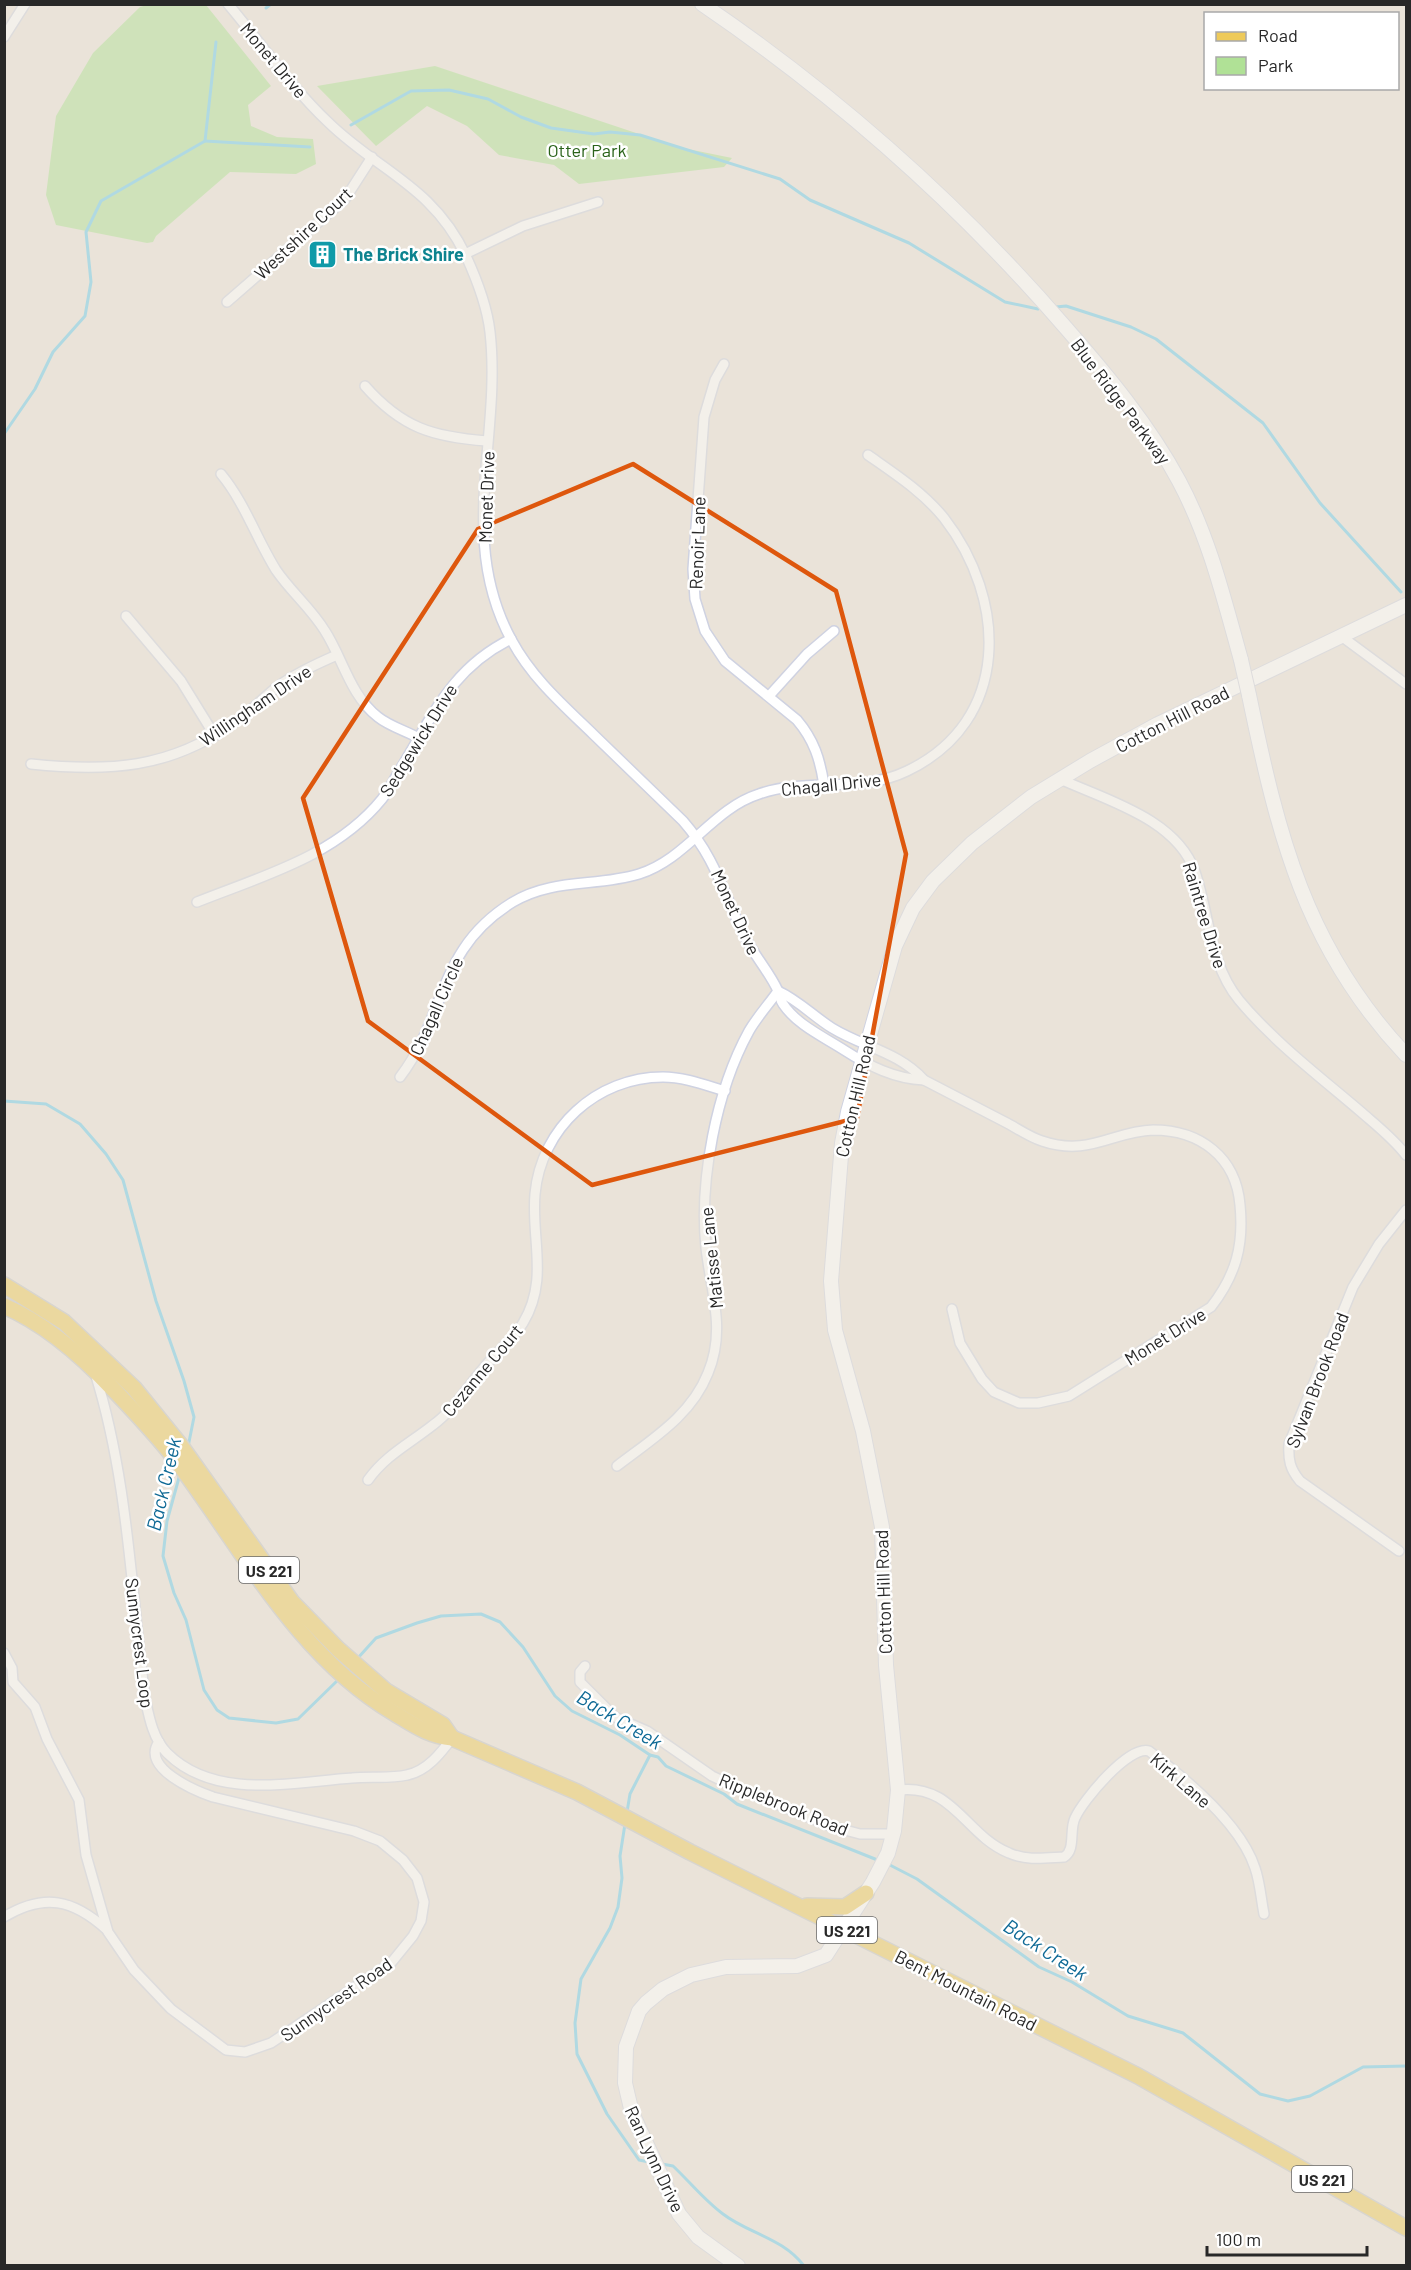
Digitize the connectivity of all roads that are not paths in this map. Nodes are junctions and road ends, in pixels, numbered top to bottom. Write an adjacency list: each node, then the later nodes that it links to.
1 (25, 4): 4 (street)
2 (228, 4): 5 (street, Monet Drive)
3 (702, 4): 31 (street, Blue Ridge Parkway, bridge)
4 (4, 37)
5 (372, 157): 7 (street, Monet Drive); 8 (street, Westshire Court)
6 (598, 202): 7 (street)
7 (465, 254): 11 (street, Monet Drive)
8 (227, 302)
9 (724, 364): 21 (street, Renoir Lane)
10 (365, 386): 11 (street)
11 (487, 441): 18 (street, Monet Drive)
12 (868, 455): 26 (street, Chagall Drive)
13 (221, 474): 19 (street)
14 (1407, 605): 17 (street, Cotton Hill Road)
15 (126, 616): 22 (street)
16 (834, 631): 21 (street)
17 (1341, 636): 20 (street); 25 (street, Cotton Hill Road)
18 (511, 639): 23 (street, Sedgewick Drive); 27 (street, Monet Drive)
19 (337, 655): 22 (street, Willingham Drive); 23 (street)
20 (1407, 684)
21 (769, 696): 26 (street, Renoir Lane)
22 (215, 736): 24 (street, Willingham Drive)
23 (419, 738): 28 (street, Sedgewick Drive)
24 (31, 764)
25 (1060, 779): 30 (street, Cotton Hill Road); 36 (street, Raintree Drive)
26 (824, 785): 27 (street, Chagall Drive)
27 (698, 838): 29 (street, Monet Drive); 33 (street, Chagall Circle)
28 (197, 902)
29 (778, 991): 30 (street, Monet Drive); 32 (street, Monet Drive); 35 (street, Matisse Lane)
30 (867, 1043): 32 (street, Cotton Hill Road); 34 (street, Monet Drive)
31 (1407, 1055)
32 (863, 1062): 34 (street, Monet Drive); 50 (street, Cotton Hill Road)
33 (400, 1077)
34 (924, 1080): 40 (street, Monet Drive)
35 (725, 1091): 42 (street, Matisse Lane); 43 (street, Cezanne Court)
36 (1407, 1155)
37 (1407, 1210): 44 (street, Sylvan Brook Road)
38 (4, 1286): 47 (main road, Bent Mountain Road / US 221)
39 (4, 1306): 41 (main road, Bent Mountain Road / US 221)
40 (952, 1309)
41 (93, 1368): 47 (main road, Bent Mountain Road / US 221); 49 (street, Sunnycrest Loop)
42 (617, 1466)
43 (368, 1480)
44 (1399, 1551)
45 (4, 1653): 57 (street, Sunnycrest Road)
46 (585, 1666): 51 (street, Ripplebrook Road)
47 (431, 1726): 48 (main road, Bent Mountain Road / US 221)
48 (452, 1738): 49 (street, Sunnycrest Loop); 53 (main road, Bent Mountain Road / US 221)
49 (159, 1742): 57 (street, Sunnycrest Road)
50 (898, 1790): 51 (street, Cotton Hill Road); 54 (street, Kirk Lane)
51 (894, 1834): 52 (street, Cotton Hill Road)
52 (866, 1893): 53 (main road); 56 (street, Cotton Hill Road)
53 (798, 1906): 56 (main road, Bent Mountain Road / US 221)
54 (1264, 1914)
55 (4, 1917): 57 (street, Sunnycrest Road)
56 (844, 1929): 58 (main road, Bent Mountain Road / US 221); 59 (street, Ran Lynn Drive)
57 (108, 1932)
58 (1407, 2228)
59 (738, 2265)

